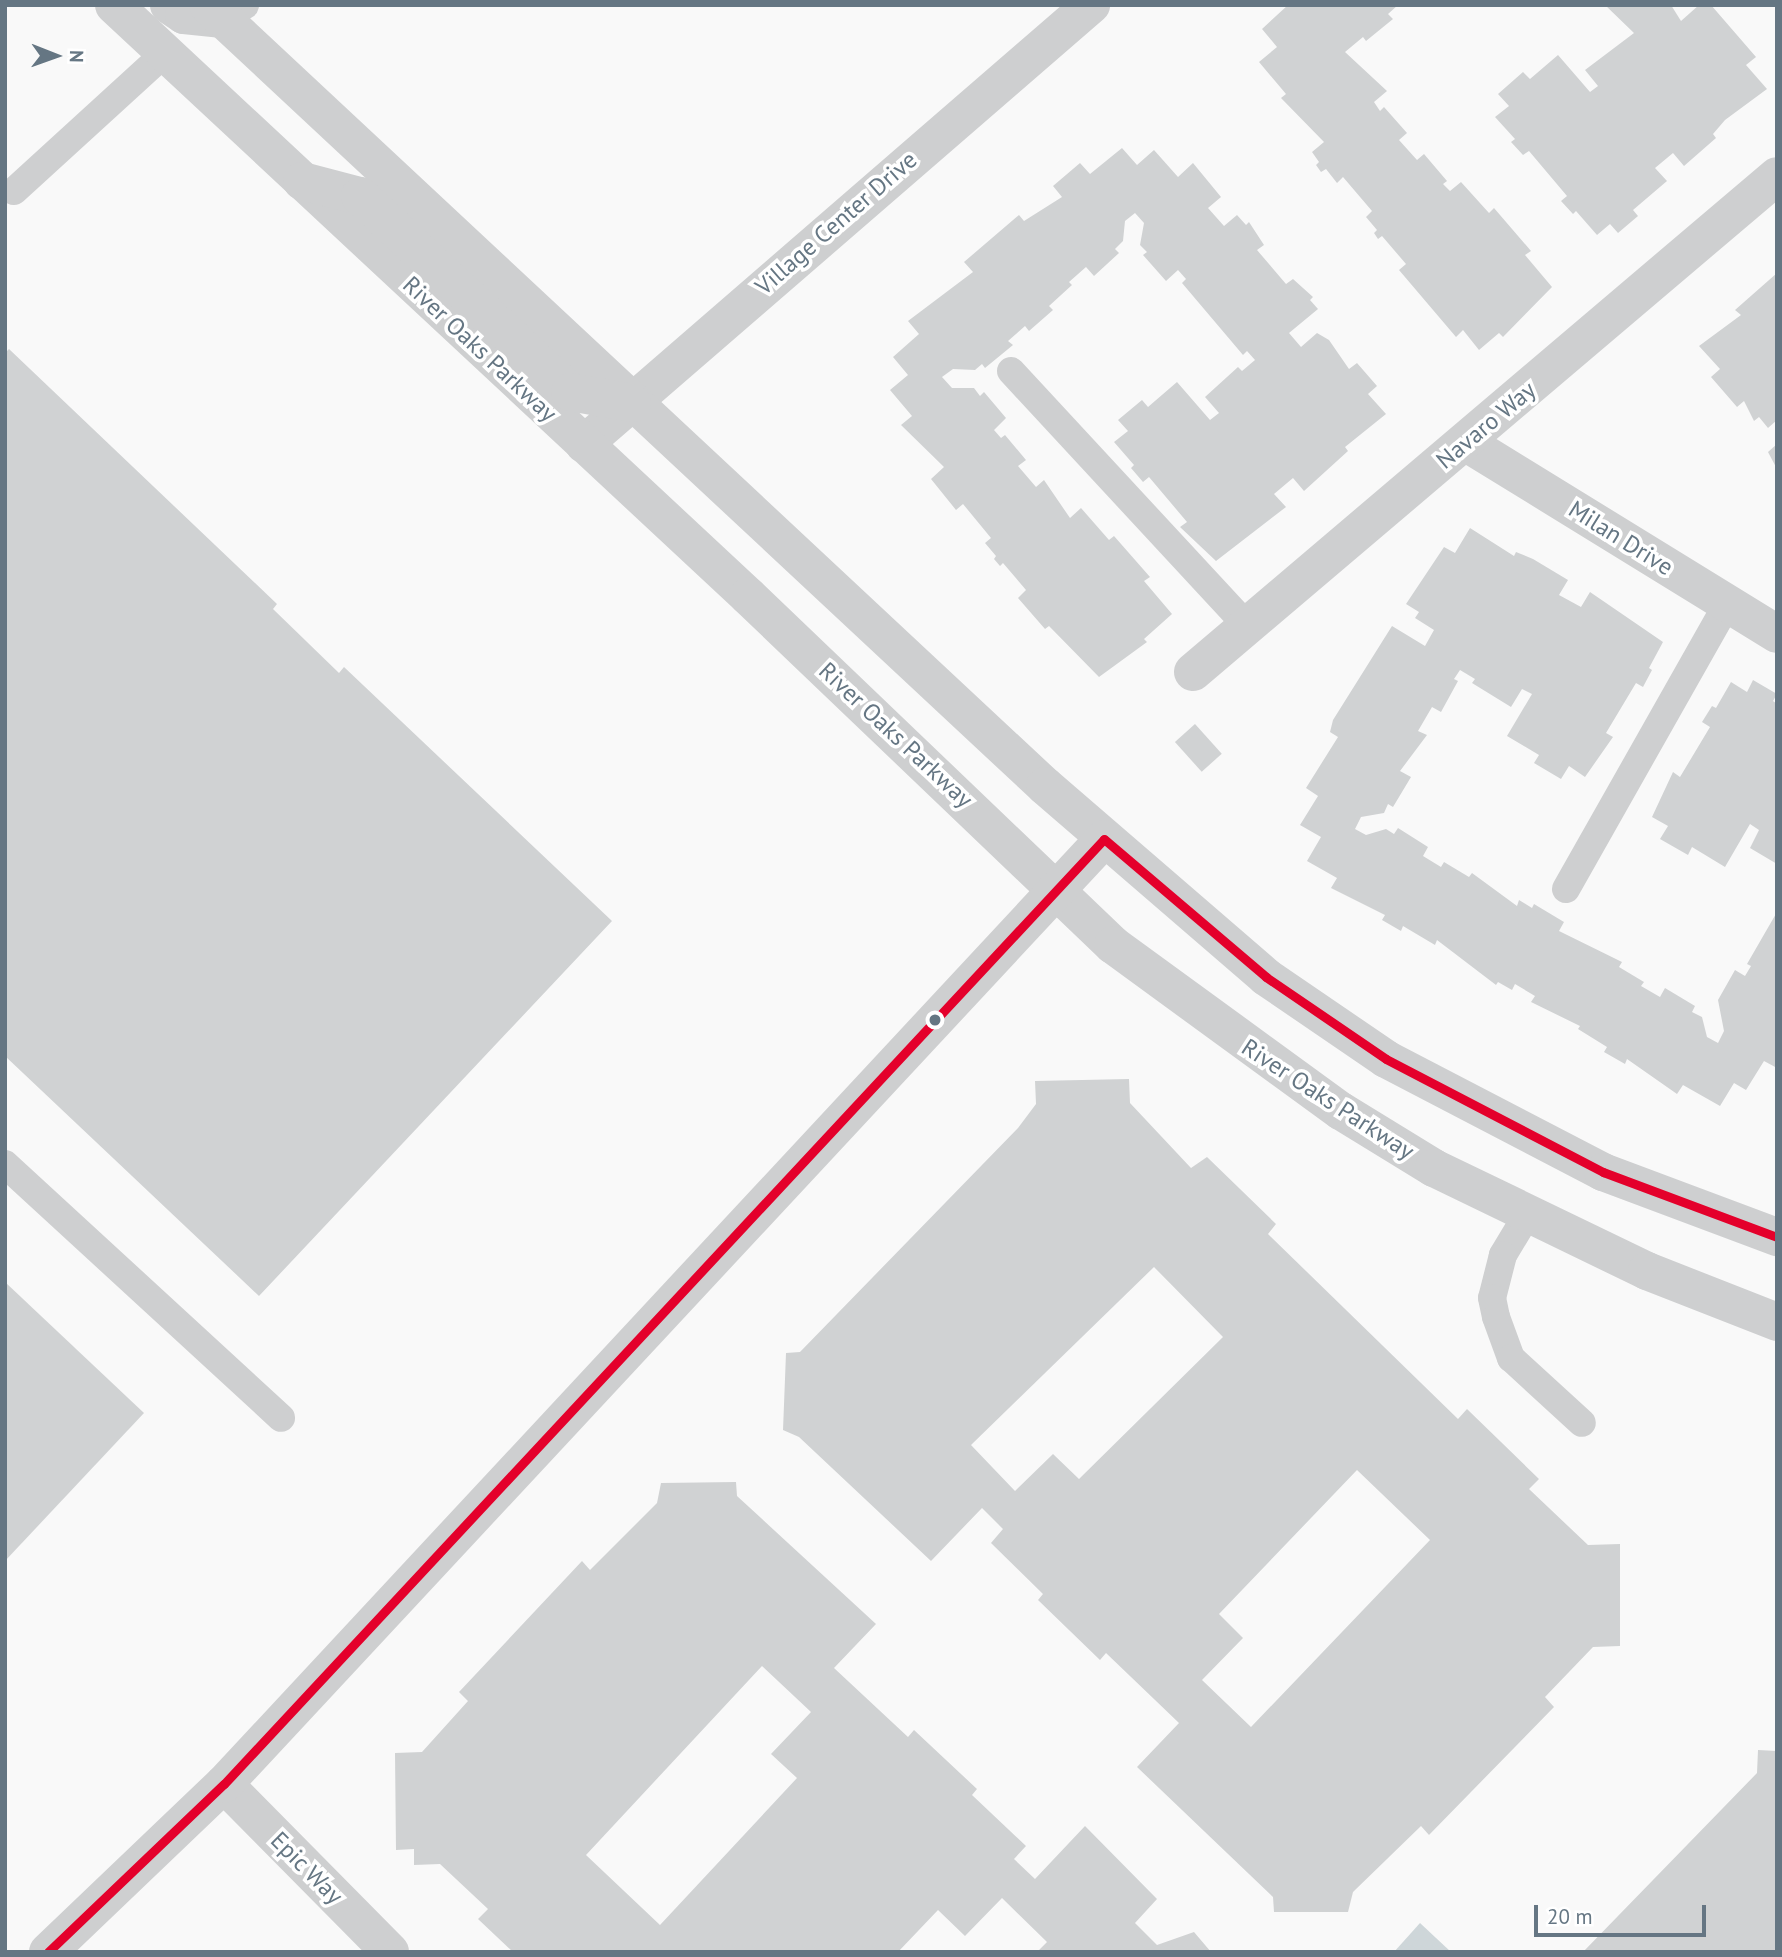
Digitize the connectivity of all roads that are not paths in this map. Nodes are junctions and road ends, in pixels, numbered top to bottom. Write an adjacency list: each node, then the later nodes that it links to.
1 (114, 5): 5 (street, River Oaks Parkway)
2 (169, 5): 4 (street)
3 (1091, 5): 10 (street, Village Center Drive)
4 (225, 10): 10 (street)
5 (165, 53): 7 (street, River Oaks Parkway); 8 (lane)
6 (1777, 176): 11 (street, Navaro Way)
7 (297, 180): 10 (street); 12 (street, River Oaks Parkway)
8 (15, 191)
9 (1011, 371): 14 (lane)
10 (632, 403): 12 (street, Village Center Drive); 17 (street)
11 (1465, 442): 13 (street, Milan Drive); 14 (street, Navaro Way)
12 (584, 444): 19 (street, River Oaks Parkway)
13 (1727, 604): 15 (street, Milan Drive); 18 (lane)
14 (1247, 626): 16 (street, Navaro Way)
15 (1777, 634)
16 (1193, 672)
17 (1104, 839): 19 (street); 22 (street)
18 (1566, 889)
19 (1059, 892): 21 (street, River Oaks Parkway); 26 (street)
20 (5, 1164): 24 (lane)
21 (1527, 1215): 23 (street, River Oaks Parkway); 25 (lane)
22 (1777, 1237)
23 (1777, 1322)
24 (281, 1418)
25 (1582, 1423)
26 (224, 1784): 27 (street); 28 (street, Epic Way)
27 (48, 1952)
28 (390, 1952)

